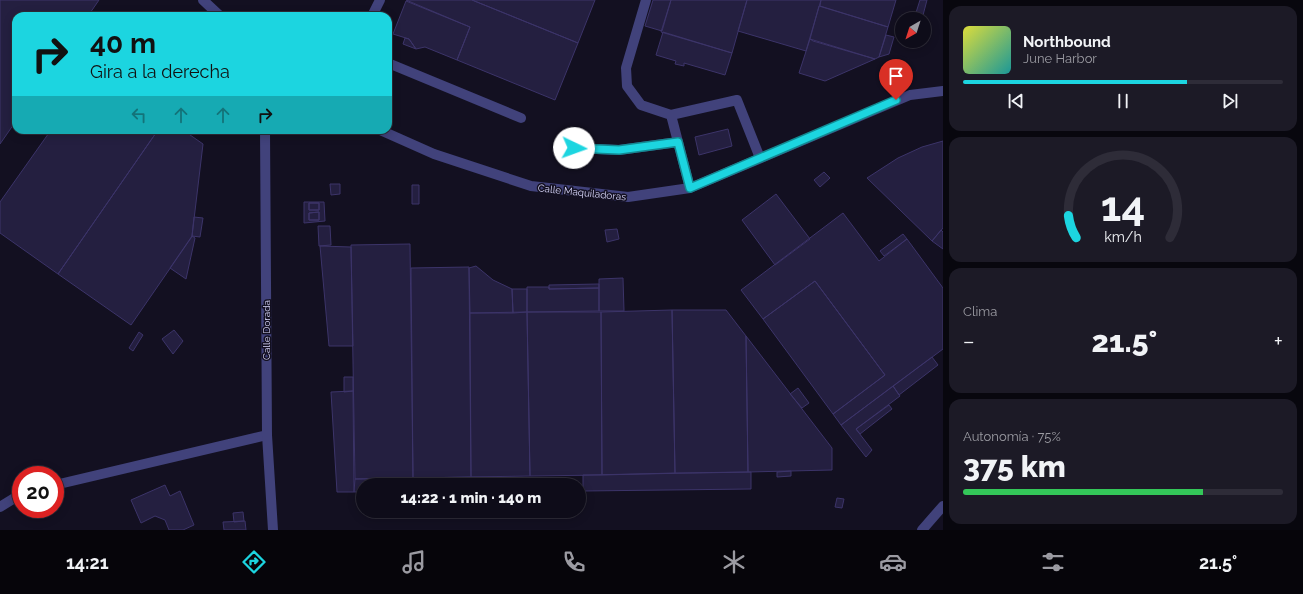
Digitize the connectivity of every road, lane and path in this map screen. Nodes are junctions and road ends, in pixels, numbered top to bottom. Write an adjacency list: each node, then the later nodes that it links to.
1 (203, 0): 4 (street)
2 (380, 0): 5 (street)
3 (646, 0): 8 (street)
4 (216, 12)
5 (374, 12)
6 (392, 65): 9 (street)
7 (943, 91): 14 (street, Calle Maquiladoras)
8 (671, 115): 12 (street); 14 (street)
9 (521, 118)
10 (265, 134): 16 (street, Calle Dorada)
11 (389, 134): 15 (street, Calle Maquiladoras)
12 (678, 142): 13 (street); 15 (street)
13 (574, 148)
14 (760, 158): 15 (street, Calle Maquiladoras)
15 (690, 188)
16 (267, 435): 17 (street); 21 (street, Calle Dorada)
17 (64, 483)
18 (12, 500): 20 (street)
19 (943, 506): 22 (street)
20 (0, 508)
21 (273, 530)
22 (922, 530)

